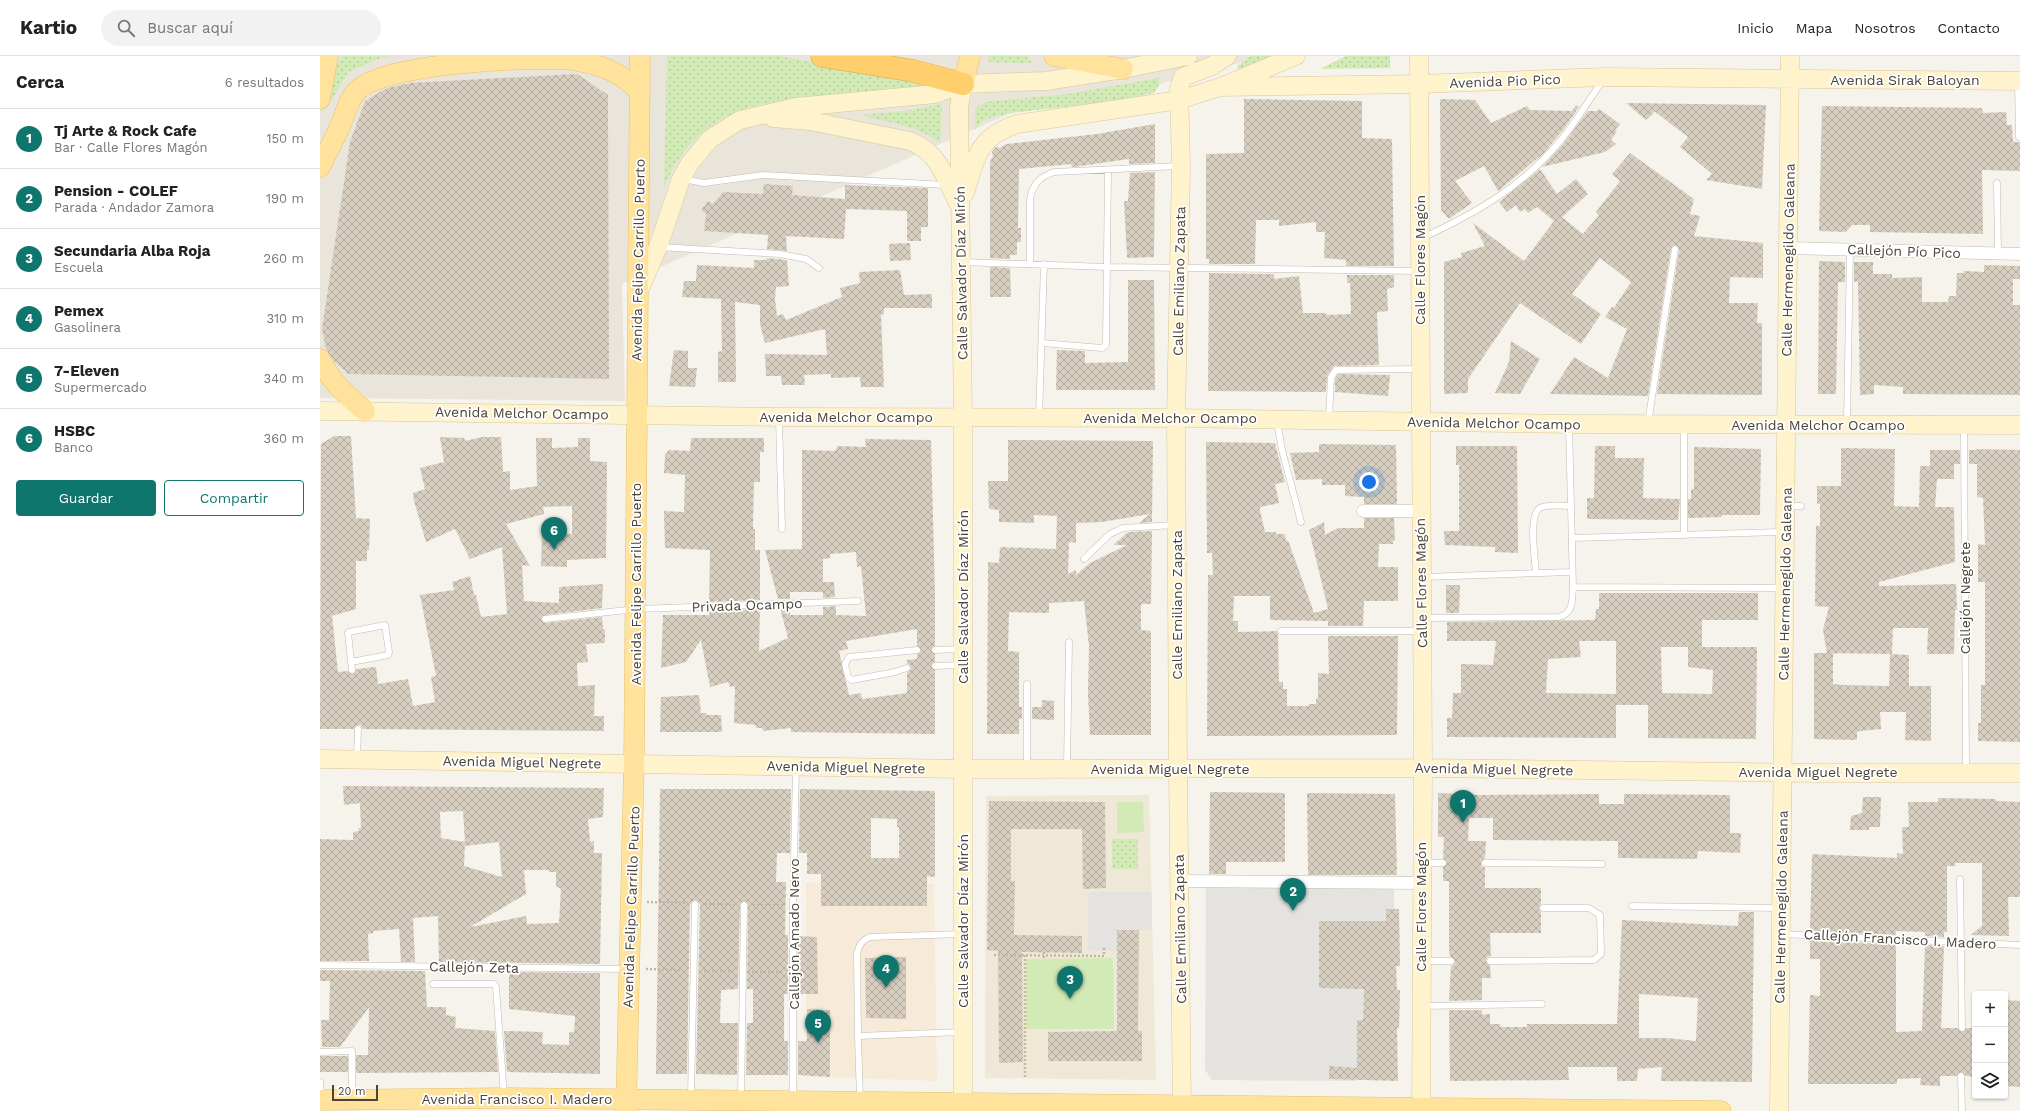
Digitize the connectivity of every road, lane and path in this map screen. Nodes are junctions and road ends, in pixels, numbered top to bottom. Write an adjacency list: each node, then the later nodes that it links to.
1 (328, 56): 20 (main road)
2 (640, 56): 19 (main road, Avenida Felipe Carrillo Puerto)
3 (822, 56): 16 (highway)
4 (970, 56): 16 (main road)
5 (1054, 56): 12 (main road)
6 (1188, 56): 11 (street)
7 (1227, 56): 21 (street, Calle Emiliano Zapata)
8 (1296, 56): 18 (street)
9 (1419, 56): 17 (street, Calle Flores Magón)
10 (1790, 56): 14 (street, Calle Hermenegildo Galeana)
11 (1148, 60): 12 (street)
12 (1123, 69): 16 (street)
13 (1604, 77): 14 (street, Avenida Pio Pico); 17 (street, Avenida Pio Pico); 31 (lane)
14 (1790, 79): 15 (street, Avenida Sirak Baloyan); 33 (street, Calle Hermenegildo Galeana)
15 (2019, 81): 23 (lane)
16 (962, 84): 22 (street); 30 (street, Calle Salvador Díaz Mirón)
17 (1419, 84): 18 (street, Avenida Pio Pico); 31 (street, Calle Flores Magón)
18 (1220, 87): 21 (street)
19 (640, 92): 25 (main road); 45 (main road, Avenida Felipe Carrillo Puerto)
20 (320, 99)
21 (1179, 100): 24 (street, Calle Emiliano Zapata); 30 (street)
22 (754, 117): 27 (street); 29 (street)
23 (2019, 137)
24 (1181, 166): 26 (lane); 43 (street, Calle Emiliano Zapata)
25 (320, 167)
26 (1108, 171): 39 (lane); 41 (lane)
27 (681, 179): 29 (lane); 32 (street)
28 (1997, 183): 36 (lane)
29 (948, 185): 30 (street)
30 (960, 207): 38 (street, Calle Salvador Díaz Mirón)
31 (1421, 238): 44 (street, Calle Flores Magón)
32 (658, 247): 42 (lane); 45 (street)
33 (1788, 248): 35 (street, Callejón Pío Pico); 65 (street, Calle Hermenegildo Galeana)
34 (1675, 249): 60 (lane)
35 (1850, 249): 36 (street, Callejón Pío Pico); 63 (lane)
36 (1998, 253): 37 (street, Callejón Pío Pico)
37 (2020, 254)
38 (960, 262): 39 (lane); 53 (street, Calle Salvador Díaz Mirón)
39 (1030, 264): 40 (lane)
40 (1044, 264): 41 (lane); 46 (lane)
41 (1108, 267): 43 (lane); 46 (lane)
42 (819, 268)
43 (1179, 268): 44 (lane); 55 (street, Calle Emiliano Zapata)
44 (1419, 271): 48 (street, Calle Flores Magón)
45 (638, 293): 51 (main road, Avenida Felipe Carrillo Puerto)
46 (1042, 344): 54 (lane)
47 (320, 360): 49 (main road)
48 (1420, 369): 57 (lane); 58 (street, Calle Flores Magón)
49 (365, 410): 50 (street, Avenida Melchor Ocampo); 51 (street, Avenida Melchor Ocampo)
50 (320, 411)
51 (637, 416): 52 (street, Avenida Melchor Ocampo); 82 (main road, Avenida Felipe Carrillo Puerto)
52 (779, 417): 53 (street, Avenida Melchor Ocampo); 71 (lane)
53 (963, 418): 54 (street, Avenida Melchor Ocampo); 89 (street, Calle Salvador Díaz Mirón)
54 (1039, 418): 55 (street, Avenida Melchor Ocampo)
55 (1176, 418): 56 (street, Avenida Melchor Ocampo); 70 (street, Calle Emiliano Zapata)
56 (1277, 419): 57 (street, Avenida Melchor Ocampo); 69 (lane)
57 (1329, 420): 58 (street, Avenida Melchor Ocampo)
58 (1421, 422): 59 (street, Avenida Melchor Ocampo); 68 (street, Calle Flores Magón)
59 (1569, 424): 60 (street, Avenida Melchor Ocampo); 66 (lane)
60 (1648, 424): 62 (street, Avenida Melchor Ocampo)
61 (1964, 424): 63 (street, Avenida Melchor Ocampo); 64 (street, Avenida Melchor Ocampo); 106 (lane, Callejón Negrete)
62 (1684, 425): 65 (street, Avenida Melchor Ocampo); 73 (lane)
63 (1847, 425): 65 (street, Avenida Melchor Ocampo)
64 (2020, 425)
65 (1786, 426): 72 (street, Calle Hermenegildo Galeana)
66 (1571, 506): 74 (lane); 77 (lane)
67 (1363, 511): 68 (street)
68 (1420, 511): 78 (street, Calle Flores Magón)
69 (1301, 522)
70 (1177, 525): 75 (lane); 104 (street, Calle Emiliano Zapata)
71 (782, 529)
72 (1785, 532): 73 (lane); 80 (street, Calle Hermenegildo Galeana)
73 (1684, 535): 74 (lane)
74 (1572, 538): 76 (lane)
75 (1084, 558)
76 (1572, 572): 77 (lane); 79 (lane)
77 (1536, 573): 78 (lane)
78 (1422, 577): 84 (street, Calle Flores Magón)
79 (1572, 587): 80 (lane); 84 (lane)
80 (1785, 588): 105 (street, Calle Hermenegildo Galeana)
81 (858, 601): 82 (lane, Privada Ocampo)
82 (636, 609): 83 (lane, Privada Ocampo); 98 (main road, Avenida Felipe Carrillo Puerto)
83 (546, 619)
84 (1422, 624): 85 (lane); 100 (street, Calle Flores Magón)
85 (1281, 631)
86 (1068, 642): 103 (lane)
87 (917, 650): 92 (lane)
88 (935, 650): 89 (lane)
89 (963, 657): 91 (lane); 101 (street, Calle Salvador Díaz Mirón)
90 (351, 662): 90 (lane); 93 (lane)
91 (935, 666)
92 (907, 668)
93 (352, 670)
94 (1028, 684): 102 (lane)
95 (358, 729): 97 (lane)
96 (320, 759): 97 (street, Avenida Miguel Negrete)
97 (357, 760): 98 (street, Avenida Miguel Negrete)
98 (634, 763): 99 (street, Avenida Miguel Negrete); 115 (main road, Avenida Felipe Carrillo Puerto)
99 (796, 766): 101 (street, Avenida Miguel Negrete); 118 (lane, Callejón Amado Nervo)
100 (1424, 768): 104 (street, Avenida Miguel Negrete); 105 (street, Avenida Miguel Negrete); 108 (street, Calle Flores Magón)
101 (963, 769): 102 (street, Avenida Miguel Negrete); 122 (street, Calle Salvador Díaz Mirón)
102 (1027, 769): 103 (street, Avenida Miguel Negrete)
103 (1067, 769): 104 (street, Avenida Miguel Negrete)
104 (1178, 770): 113 (street, Calle Emiliano Zapata)
105 (1783, 773): 106 (street, Avenida Miguel Negrete); 121 (street, Calle Hermenegildo Galeana)
106 (1966, 773): 107 (street, Avenida Miguel Negrete)
107 (2020, 773)
108 (1421, 863): 109 (lane); 114 (street, Calle Flores Magón)
109 (1443, 863)
110 (1485, 863): 111 (lane)
111 (1602, 864)
112 (1960, 879): 124 (lane)
113 (1179, 881): 114 (street); 155 (street, Calle Emiliano Zapata)
114 (1421, 883): 131 (street, Calle Flores Magón)
115 (632, 902): 116 (path); 133 (main road, Avenida Felipe Carrillo Puerto)
116 (695, 904): 117 (path); 134 (lane)
117 (744, 905): 118 (path); 135 (lane)
118 (793, 905): 136 (lane, Callejón Amado Nervo)
119 (1632, 906): 121 (lane)
120 (1543, 908): 130 (lane)
121 (1781, 908): 123 (street, Calle Hermenegildo Galeana)
122 (964, 934): 141 (street, Calle Salvador Díaz Mirón); 142 (lane)
123 (1781, 934): 124 (lane, Callejón Francisco I. Madero); 162 (street, Calle Hermenegildo Galeana)
124 (1961, 942): 125 (lane, Callejón Francisco I. Madero); 140 (lane)
125 (2020, 945)
126 (1104, 948): 128 (path)
127 (994, 955): 128 (path)
128 (1025, 955): 145 (path)
129 (1450, 961): 131 (lane)
130 (1490, 961)
131 (1421, 962): 139 (street, Calle Flores Magón)
132 (320, 965): 133 (lane, Callejón Zeta)
133 (629, 969): 134 (path); 153 (main road, Avenida Felipe Carrillo Puerto)
134 (694, 970): 135 (path); 149 (lane)
135 (743, 972): 136 (path); 150 (lane)
136 (794, 973): 151 (lane, Callejón Amado Nervo)
137 (433, 984): 147 (lane)
138 (1542, 1004): 139 (lane)
139 (1421, 1006): 157 (street, Calle Flores Magón)
140 (1962, 1028)
141 (963, 1032): 142 (lane); 154 (street, Calle Salvador Díaz Mirón)
142 (858, 1036): 152 (lane)
143 (320, 1052): 148 (lane)
144 (1961, 1076): 163 (lane)
145 (1026, 1078)
146 (320, 1094): 148 (main road, Avenida Francisco I. Madero)
147 (504, 1098): 148 (main road, Avenida Francisco I. Madero); 153 (main road, Avenida Francisco I. Madero)
148 (352, 1100)
149 (691, 1100): 150 (main road, Avenida Francisco I. Madero); 153 (main road, Avenida Francisco I. Madero)
150 (741, 1101): 151 (main road, Avenida Francisco I. Madero)
151 (792, 1101): 152 (main road, Avenida Francisco I. Madero)
152 (860, 1102): 154 (main road, Avenida Francisco I. Madero)
153 (626, 1105)
154 (963, 1107): 155 (main road, Avenida Francisco I. Madero)
155 (1182, 1108): 156 (main road, Avenida Francisco I. Madero)
156 (1304, 1109): 157 (main road, Avenida Francisco I. Madero)
157 (1421, 1110): 158 (main road, Avenida Francisco I. Madero)
158 (1534, 1110): 159 (main road, Avenida Francisco I. Madero)
159 (1585, 1110): 160 (main road, Avenida Francisco I. Madero)
160 (1715, 1111): 161 (main road, Avenida Francisco I. Madero)
161 (1721, 1111)
162 (1779, 1111)
163 (1962, 1111)

